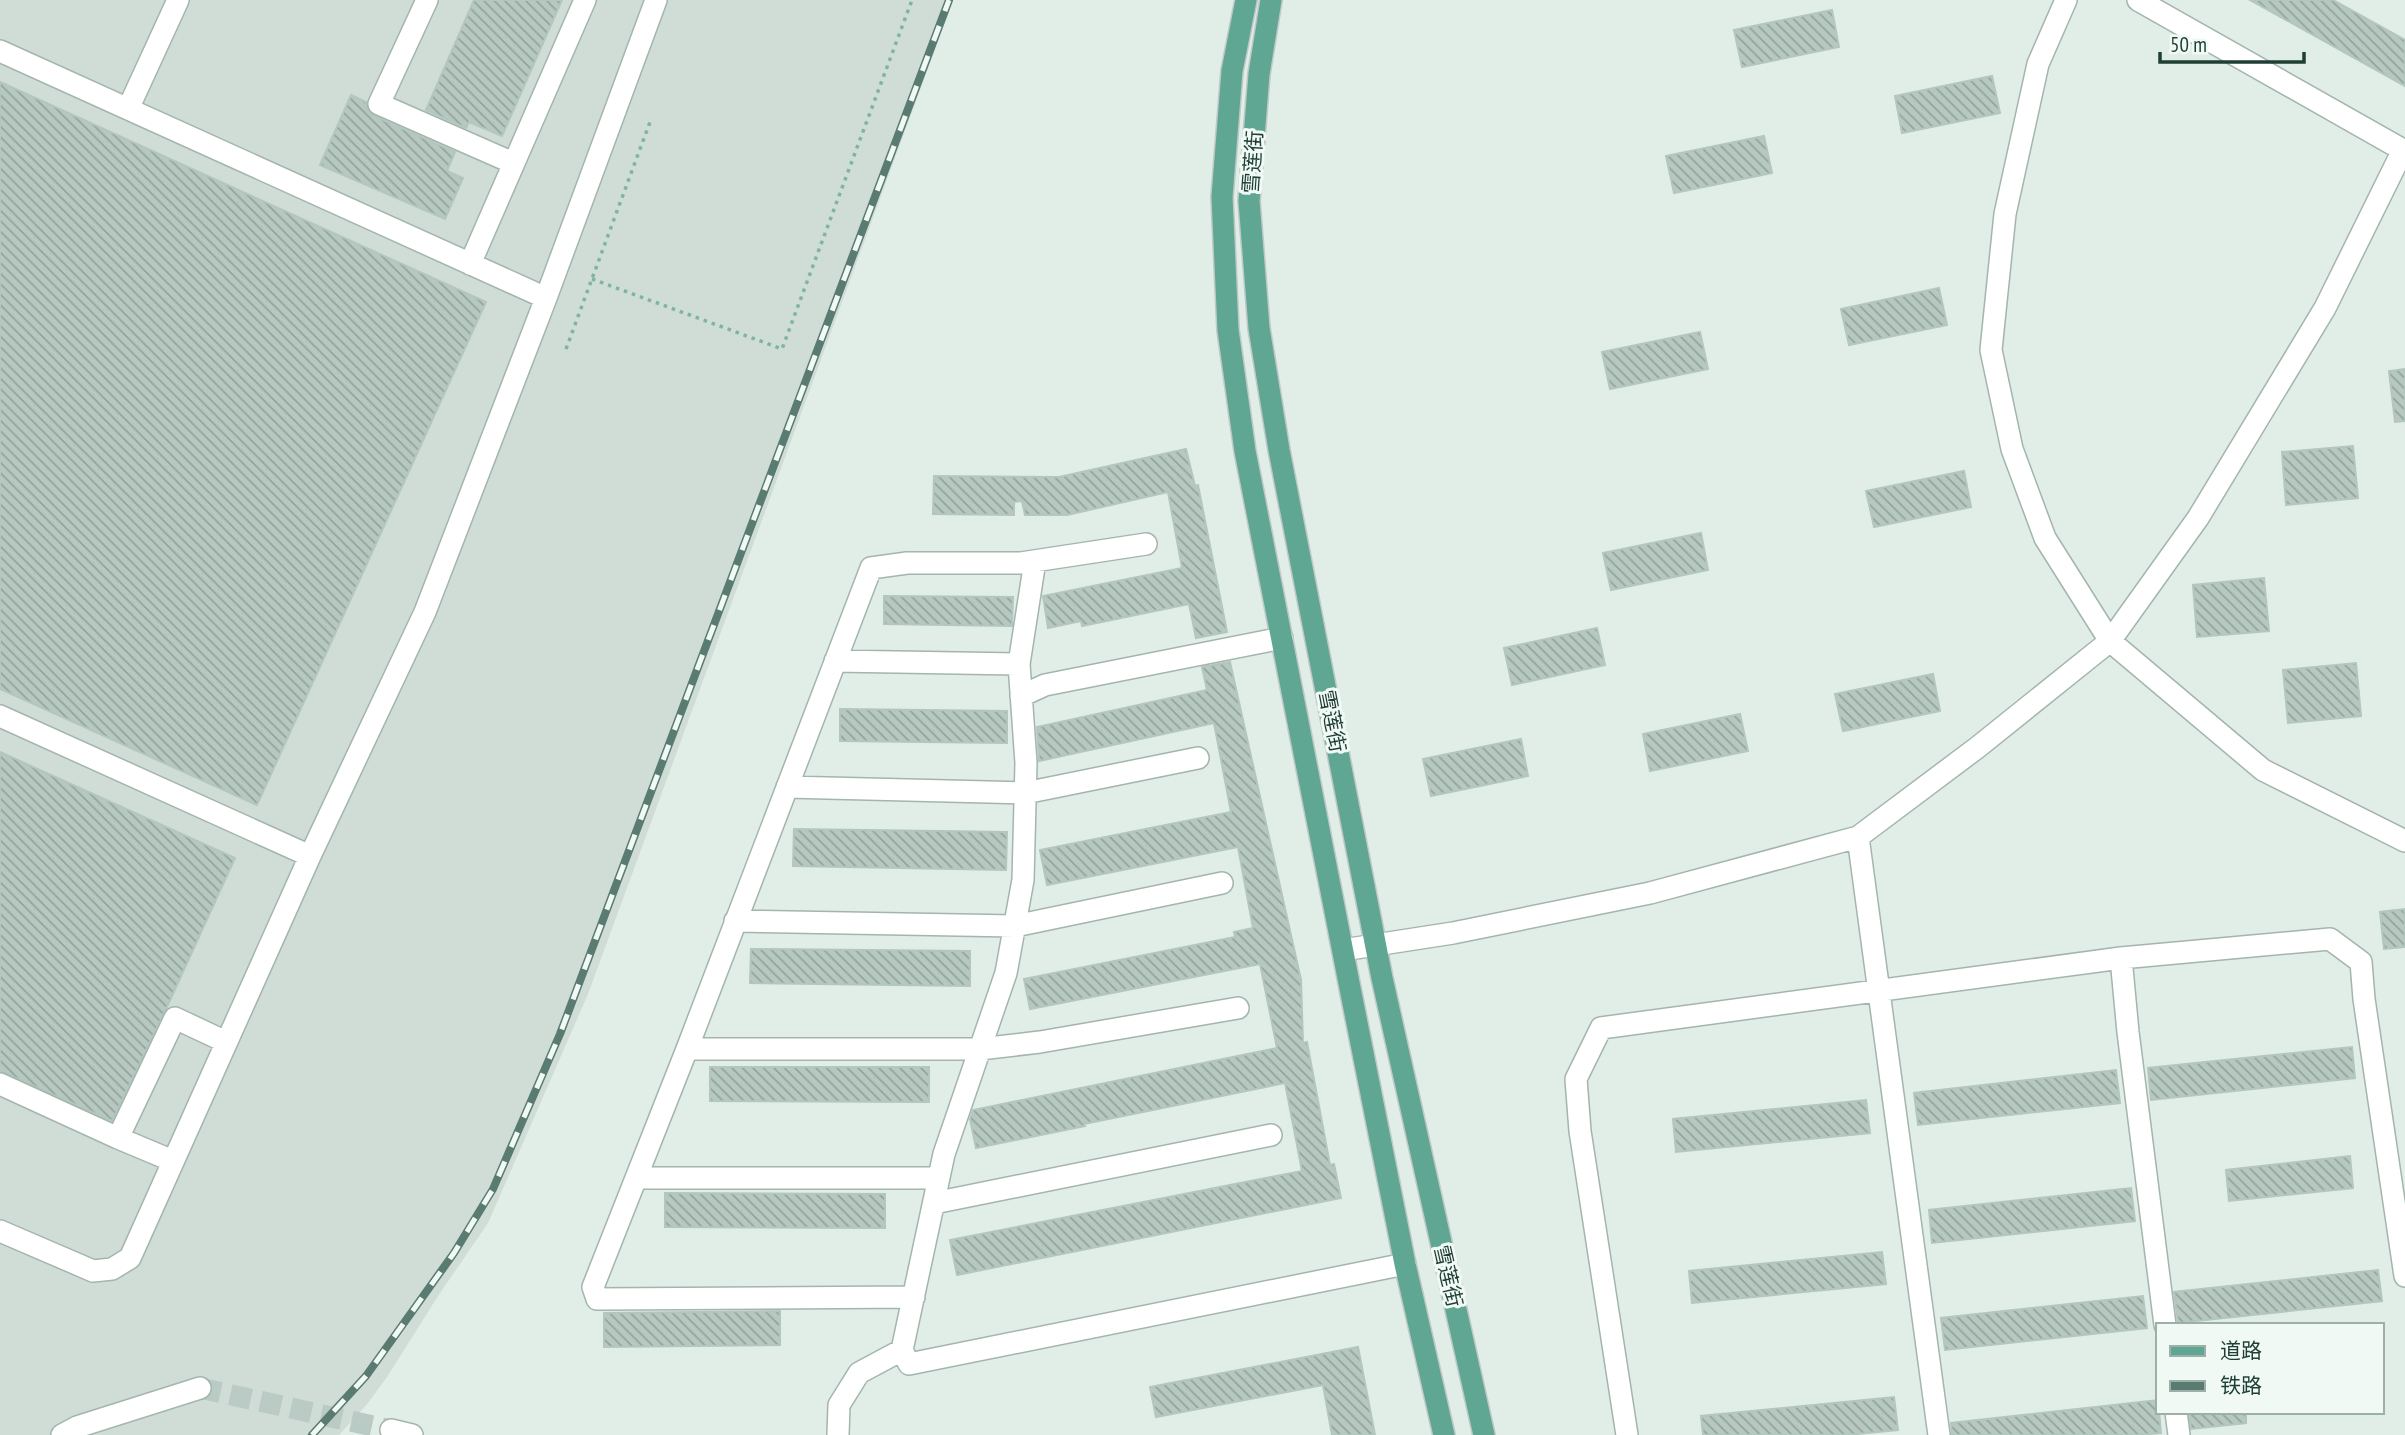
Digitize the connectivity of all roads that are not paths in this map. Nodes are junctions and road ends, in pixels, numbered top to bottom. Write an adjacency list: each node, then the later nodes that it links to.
1 (178, 0): 10 (street)
2 (427, 0): 11 (street)
3 (585, 0): 11 (street)
4 (656, 0): 13 (street)
5 (1246, 0): 16 (main road, 雪莲街)
6 (1271, 0): 31 (main road, 雪莲街)
7 (2066, 0): 17 (street)
8 (2138, 0): 17 (street)
9 (0, 51): 10 (street)
10 (128, 109): 12 (street)
11 (513, 163): 12 (street)
12 (470, 264): 13 (street)
13 (546, 298): 27 (street)
14 (1146, 544): 15 (street)
15 (1035, 561): 18 (street); 19 (street)
16 (1282, 638): 20 (street); 32 (main road, 雪莲街)
17 (2110, 641): 25 (street); 26 (street)
18 (835, 661): 19 (street); 23 (street)
19 (1019, 664): 20 (street)
20 (1021, 696): 24 (street)
21 (0, 716): 27 (street)
22 (1198, 758): 24 (street)
23 (787, 787): 24 (street); 29 (street)
24 (1025, 793): 30 (street)
25 (1858, 837): 31 (street); 34 (street)
26 (2405, 841)
27 (310, 856): 36 (street)
28 (1222, 883): 30 (street)
29 (735, 921): 30 (street); 37 (street)
30 (1014, 926): 38 (street)
31 (1376, 945): 32 (street); 59 (main road, 雪莲街)
32 (1343, 950): 47 (main road, 雪莲街)
33 (2121, 958): 34 (street); 48 (street); 50 (street)
34 (1878, 992): 60 (street); 61 (street)
35 (1238, 1008): 38 (street)
36 (226, 1042): 41 (street); 42 (street)
37 (687, 1048): 38 (street); 43 (street)
38 (980, 1049): 44 (street)
39 (0, 1084): 41 (street)
40 (1271, 1135): 45 (street)
41 (118, 1138): 42 (street)
42 (173, 1161): 46 (street)
43 (637, 1178): 44 (street); 49 (street)
44 (939, 1178): 45 (street)
45 (934, 1203): 49 (street)
46 (0, 1231)
47 (1405, 1264): 51 (street); 58 (main road, 雪莲街)
48 (2405, 1276)
49 (914, 1297): 51 (street)
50 (2165, 1323)
51 (902, 1350): 57 (street)
52 (200, 1388): 55 (street)
53 (2176, 1414): 62 (street)
54 (391, 1430): 56 (street)
55 (62, 1435)
56 (412, 1435)
57 (838, 1435)
58 (1444, 1435)
59 (1484, 1435)
60 (1627, 1435)
61 (1939, 1435)
62 (2179, 1435)

